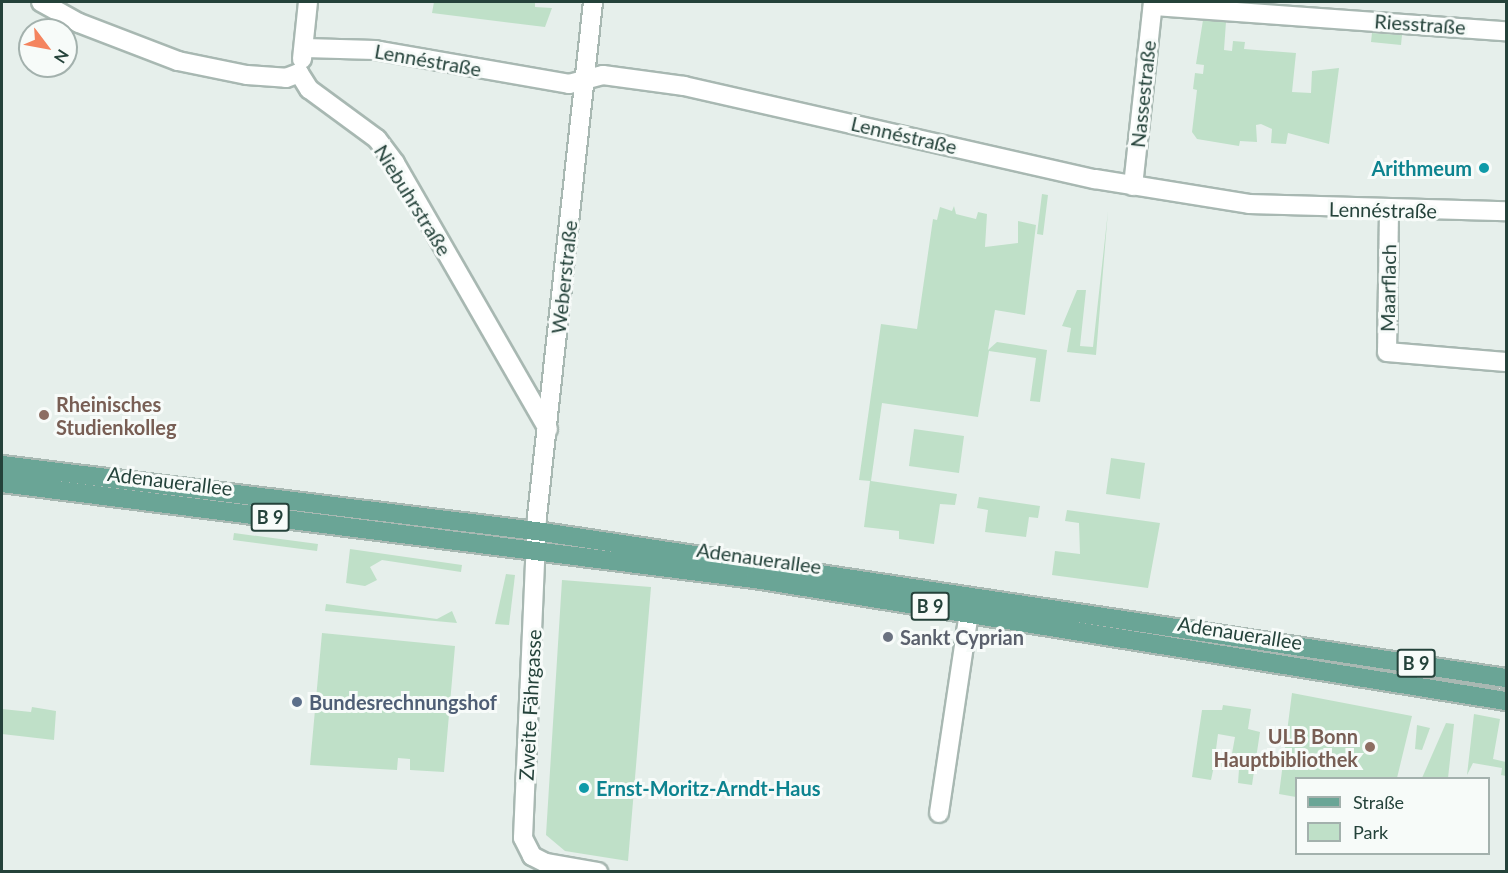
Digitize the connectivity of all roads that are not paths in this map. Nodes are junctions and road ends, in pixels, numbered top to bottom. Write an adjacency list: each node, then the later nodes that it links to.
1 (41, 2): 7 (street)
2 (308, 2): 6 (street)
3 (593, 2): 8 (street, Weberstraße)
4 (1153, 4): 5 (street, Riesstraße); 9 (street, Nassestraße)
5 (1506, 31)
6 (305, 48): 7 (street); 8 (street, Lennéstraße)
7 (299, 73): 13 (street, Niebuhrstraße)
8 (585, 80): 9 (street, Lennéstraße); 13 (street, Weberstraße)
9 (1133, 186): 10 (street, Lennéstraße)
10 (1389, 211): 11 (street, Lennéstraße); 12 (street, Maarflach)
11 (1506, 211)
12 (1506, 362)
13 (548, 429): 16 (street, Weberstraße)
14 (2, 465): 16 (main road, Adenauerallee / B 9)
15 (2, 483): 17 (main road, Adenauerallee / B 9)
16 (536, 531): 17 (street, Weberstraße); 19 (main road, Adenauerallee / B 9)
17 (537, 553): 18 (main road, Adenauerallee / B 9); 22 (street, Zweite Fährgasse)
18 (969, 612): 20 (main road, Adenauerallee / B 9); 21 (street)
19 (1506, 678)
20 (1506, 701)
21 (939, 813)
22 (598, 872)

